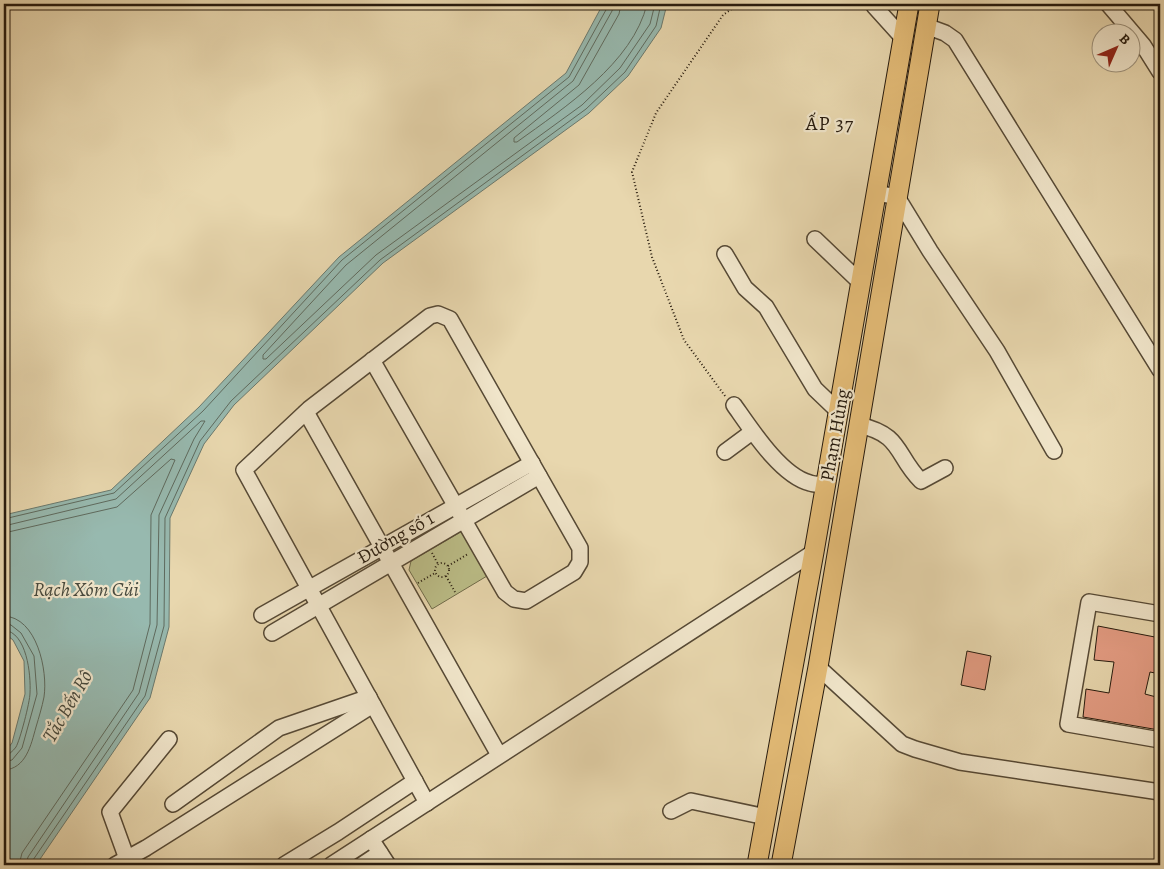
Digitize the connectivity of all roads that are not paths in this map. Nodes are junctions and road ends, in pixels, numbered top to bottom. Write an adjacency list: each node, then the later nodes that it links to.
1 (908, 4): 6 (main road, Phạm Hùng)
2 (930, 4): 5 (main road, Phạm Hùng)
3 (1108, 4): 7 (street)
4 (874, 6): 6 (street)
5 (926, 26): 9 (main road, Phạm Hùng); 14 (street)
6 (902, 37): 8 (main road, Phạm Hùng)
7 (1160, 72)
8 (877, 193): 9 (street); 12 (main road, Phạm Hùng)
9 (897, 196): 18 (main road, Phạm Hùng); 20 (street)
10 (815, 239): 12 (street)
11 (725, 254): 17 (street)
12 (861, 282): 17 (main road, Phạm Hùng)
13 (372, 360): 16 (street); 23 (street); 25 (street)
14 (1160, 370)
15 (732, 404): 19 (street)
16 (306, 412): 27 (street); 30 (street)
17 (838, 412): 24 (main road, Phạm Hùng)
18 (859, 425): 22 (street); 35 (main road, Phạm Hùng)
19 (752, 432): 21 (street); 24 (street)
20 (1054, 450)
21 (725, 452)
22 (945, 468)
23 (535, 469): 25 (street); 26 (street, Đường số 1); 26 (street)
24 (826, 485): 28 (main road, Phạm Hùng)
25 (455, 506): 26 (street); 27 (street)
26 (463, 520): 29 (street, Đường số 1)
27 (382, 548): 29 (street); 30 (street)
28 (814, 552): 39 (street); 45 (main road, Phạm Hùng)
29 (391, 563): 31 (street, Đường số 1); 39 (street)
30 (309, 589): 31 (street); 33 (street)
31 (318, 606): 34 (street, Đường số 1); 36 (street)
32 (1160, 614): 38 (street)
33 (262, 616)
34 (272, 633)
35 (818, 667): 41 (street); 53 (main road, Phạm Hùng)
36 (371, 701): 40 (street); 43 (street); 48 (street)
37 (169, 739): 48 (street)
38 (1160, 740)
39 (499, 756): 42 (street)
40 (415, 780): 42 (street); 49 (street)
41 (1160, 792)
42 (427, 803): 46 (street)
43 (172, 804)
44 (671, 811): 45 (street)
45 (766, 817): 52 (main road, Phạm Hùng)
46 (372, 839): 47 (street); 50 (street)
47 (384, 859): 51 (street)
48 (121, 862)
49 (284, 865)
50 (331, 865)
51 (362, 865)
52 (758, 865)
53 (781, 865)

